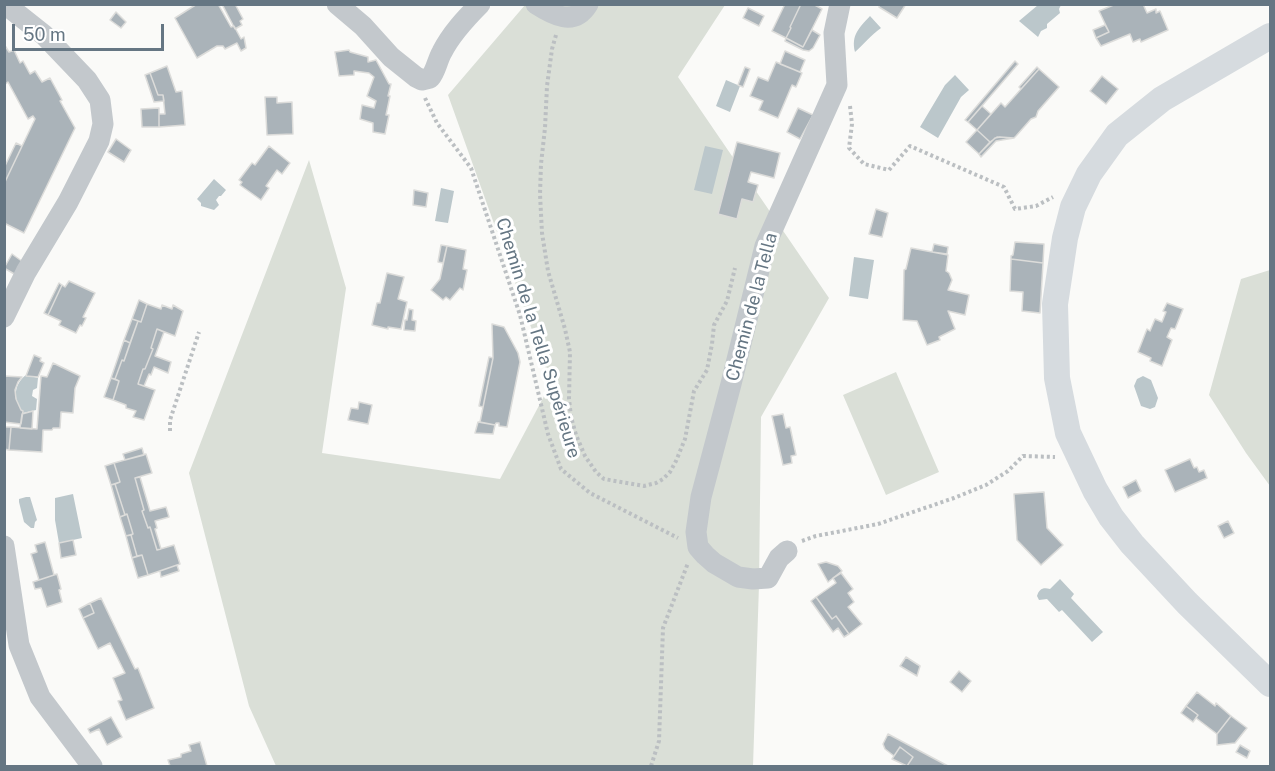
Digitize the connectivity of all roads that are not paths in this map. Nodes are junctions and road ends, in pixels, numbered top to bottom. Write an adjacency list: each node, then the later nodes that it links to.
1 (5, 4): 8 (street)
2 (337, 4): 3 (street)
3 (480, 4)
4 (536, 4): 5 (street)
5 (588, 4)
6 (840, 4): 10 (street, Chemin de la Tella)
7 (1270, 36): 11 (main road)
8 (4, 317)
9 (4, 546): 12 (street)
10 (787, 551)
11 (1270, 684)
12 (92, 766)

